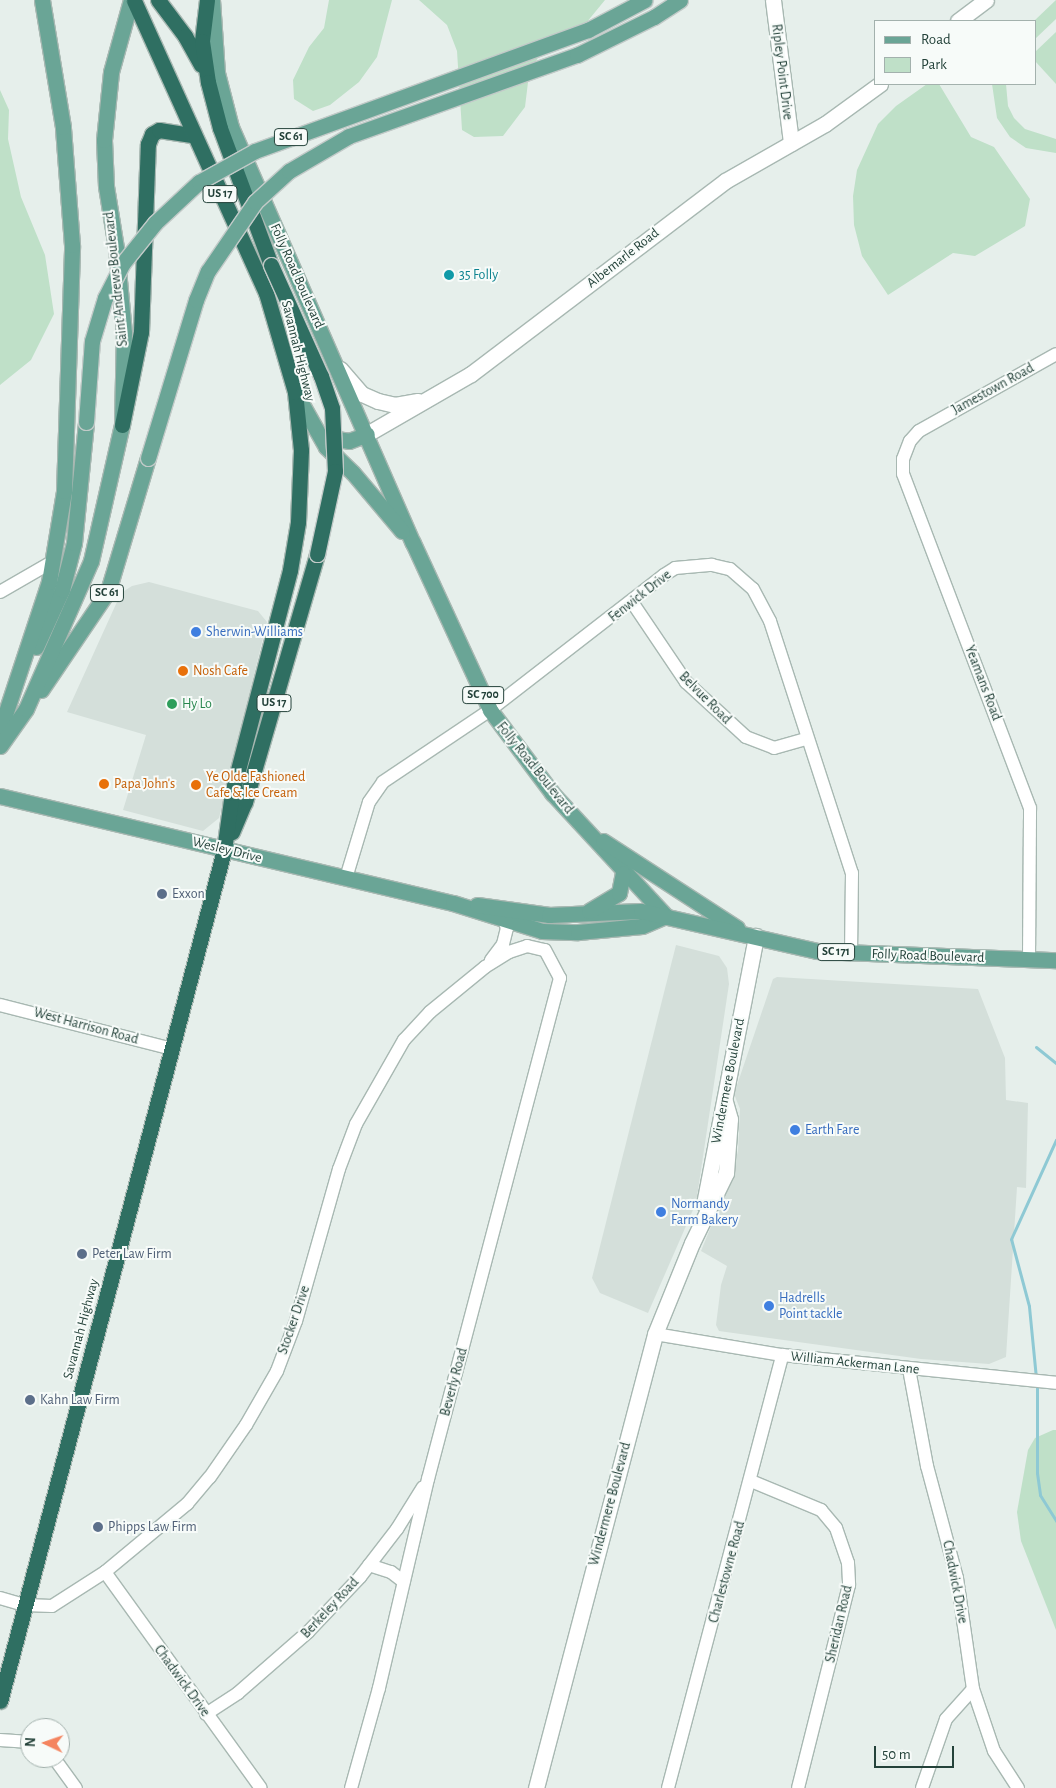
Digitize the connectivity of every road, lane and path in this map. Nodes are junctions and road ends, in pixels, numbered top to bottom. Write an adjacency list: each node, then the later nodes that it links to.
1 (42, 0): 24 (main road)
2 (132, 0): 13 (highway, Savannah Highway / US 17); 20 (main road, Saint Andrews Boulevard)
3 (158, 0): 11 (highway)
4 (207, 0): 11 (highway, Savannah Highway / US 17)
5 (212, 0): 16 (main road, Folly Road Boulevard / SC 700)
6 (645, 0): 29 (main road, SC 61, bridge)
7 (680, 0): 30 (main road, SC 61, bridge)
8 (773, 0): 14 (street, Ripley Point Drive)
9 (986, 0): 10 (street)
10 (959, 20)
11 (208, 82): 37 (highway, Savannah Highway / US 17, bridge)
12 (879, 85): 14 (street, Albemarle Road)
13 (192, 135): 17 (highway, Savannah Highway / US 17); 20 (highway)
14 (791, 143): 18 (street, Albemarle Road)
15 (1056, 354): 19 (street, Jamestown Road)
16 (336, 364): 18 (street); 21 (main road, Folly Road Boulevard / SC 700)
17 (295, 392): 22 (main road, Folly Road Boulevard); 37 (highway, Savannah Highway / US 17)
18 (427, 400): 21 (street, Albemarle Road)
19 (931, 424): 46 (street, Yeamans Road)
20 (122, 425): 30 (main road, Saint Andrews Boulevard)
21 (367, 434): 22 (main road); 23 (main road, Folly Road Boulevard / SC 700)
22 (318, 435): 23 (main road, Folly Road Boulevard / SC 700)
23 (413, 544): 31 (main road, Folly Road Boulevard / SC 700)
24 (52, 562): 25 (street); 26 (main road)
25 (28, 574): 26 (street); 27 (street)
26 (49, 582): 29 (main road)
27 (0, 592)
28 (632, 602): 31 (street, Fenwick Drive); 33 (street, Belvue Road); 33 (street, Fenwick Drive)
29 (17, 684): 32 (main road, SC 61)
30 (26, 709): 34 (main road, Saint Andrews Boulevard / SC 61)
31 (490, 710): 36 (main road, Folly Road Boulevard / SC 700); 39 (street, Fenwick Drive)
32 (0, 730)
33 (806, 739): 45 (street, Fenwick Drive)
34 (0, 746)
35 (0, 796): 37 (main road, Wesley Drive)
36 (584, 828): 38 (main road, Folly Road Boulevard / SC 700); 44 (main road, Folly Road Boulevard / SC 700)
37 (224, 850): 39 (main road, Wesley Drive); 51 (highway, Savannah Highway / US 17)
38 (623, 873): 41 (main road); 42 (main road, Folly Road Boulevard / SC 700)
39 (346, 878): 40 (main road, Wesley Drive)
40 (453, 903): 41 (main road, Wesley Drive); 43 (main road, Wesley Drive)
41 (579, 916): 42 (main road, Wesley Drive)
42 (666, 916): 43 (main road, Wesley Drive); 44 (main road, Folly Road Boulevard / SC 171)
43 (504, 920): 48 (street, Stocker Drive)
44 (749, 934): 45 (main road, Folly Road Boulevard / SC 171); 52 (street, Windermere Boulevard)
45 (851, 953): 46 (main road, Folly Road Boulevard / SC 171)
46 (1029, 959): 47 (main road, Folly Road Boulevard / SC 171)
47 (1056, 960)
48 (485, 967): 49 (street, Stocker Drive); 61 (street, Stocker Drive)
49 (560, 978): 58 (street, Beverly Road)
50 (1, 1008): 51 (street, West Harrison Road)
51 (172, 1049): 64 (highway, Savannah Highway / US 17)
52 (725, 1101): 53 (street, Windermere Boulevard); 53 (street, Windermere Boulevard)
53 (700, 1225): 54 (street, Windermere Boulevard)
54 (655, 1334): 55 (street, William Ackerman Lane); 74 (street, Windermere Boulevard)
55 (782, 1355): 56 (street, William Ackerman Lane); 59 (street, Charlestowne Road)
56 (909, 1369): 57 (street, William Ackerman Lane); 65 (street, Chadwick Drive)
57 (1056, 1383)
58 (428, 1479): 60 (street, Berkeley Road); 62 (street, Beverly Road)
59 (751, 1481): 75 (street, Charlestowne Road); 76 (street, Sheridan Road)
60 (369, 1565): 62 (street); 67 (street, Berkeley Road)
61 (105, 1572): 64 (street, Stocker Drive); 67 (street, Chadwick Drive)
62 (404, 1582): 73 (street, Beverly Road)
63 (0, 1598): 64 (street, Stocker Drive)
64 (25, 1605): 66 (highway, Savannah Highway / US 17)
65 (973, 1689): 77 (street); 78 (street, Chadwick Drive)
66 (0, 1701)
67 (206, 1714): 72 (street, Chadwick Drive)
68 (0, 1740): 69 (street)
69 (20, 1741)
70 (61, 1768): 71 (street)
71 (76, 1788)
72 (261, 1788)
73 (351, 1788)
74 (536, 1788)
75 (668, 1788)
76 (798, 1788)
77 (922, 1788)
78 (1018, 1788)

